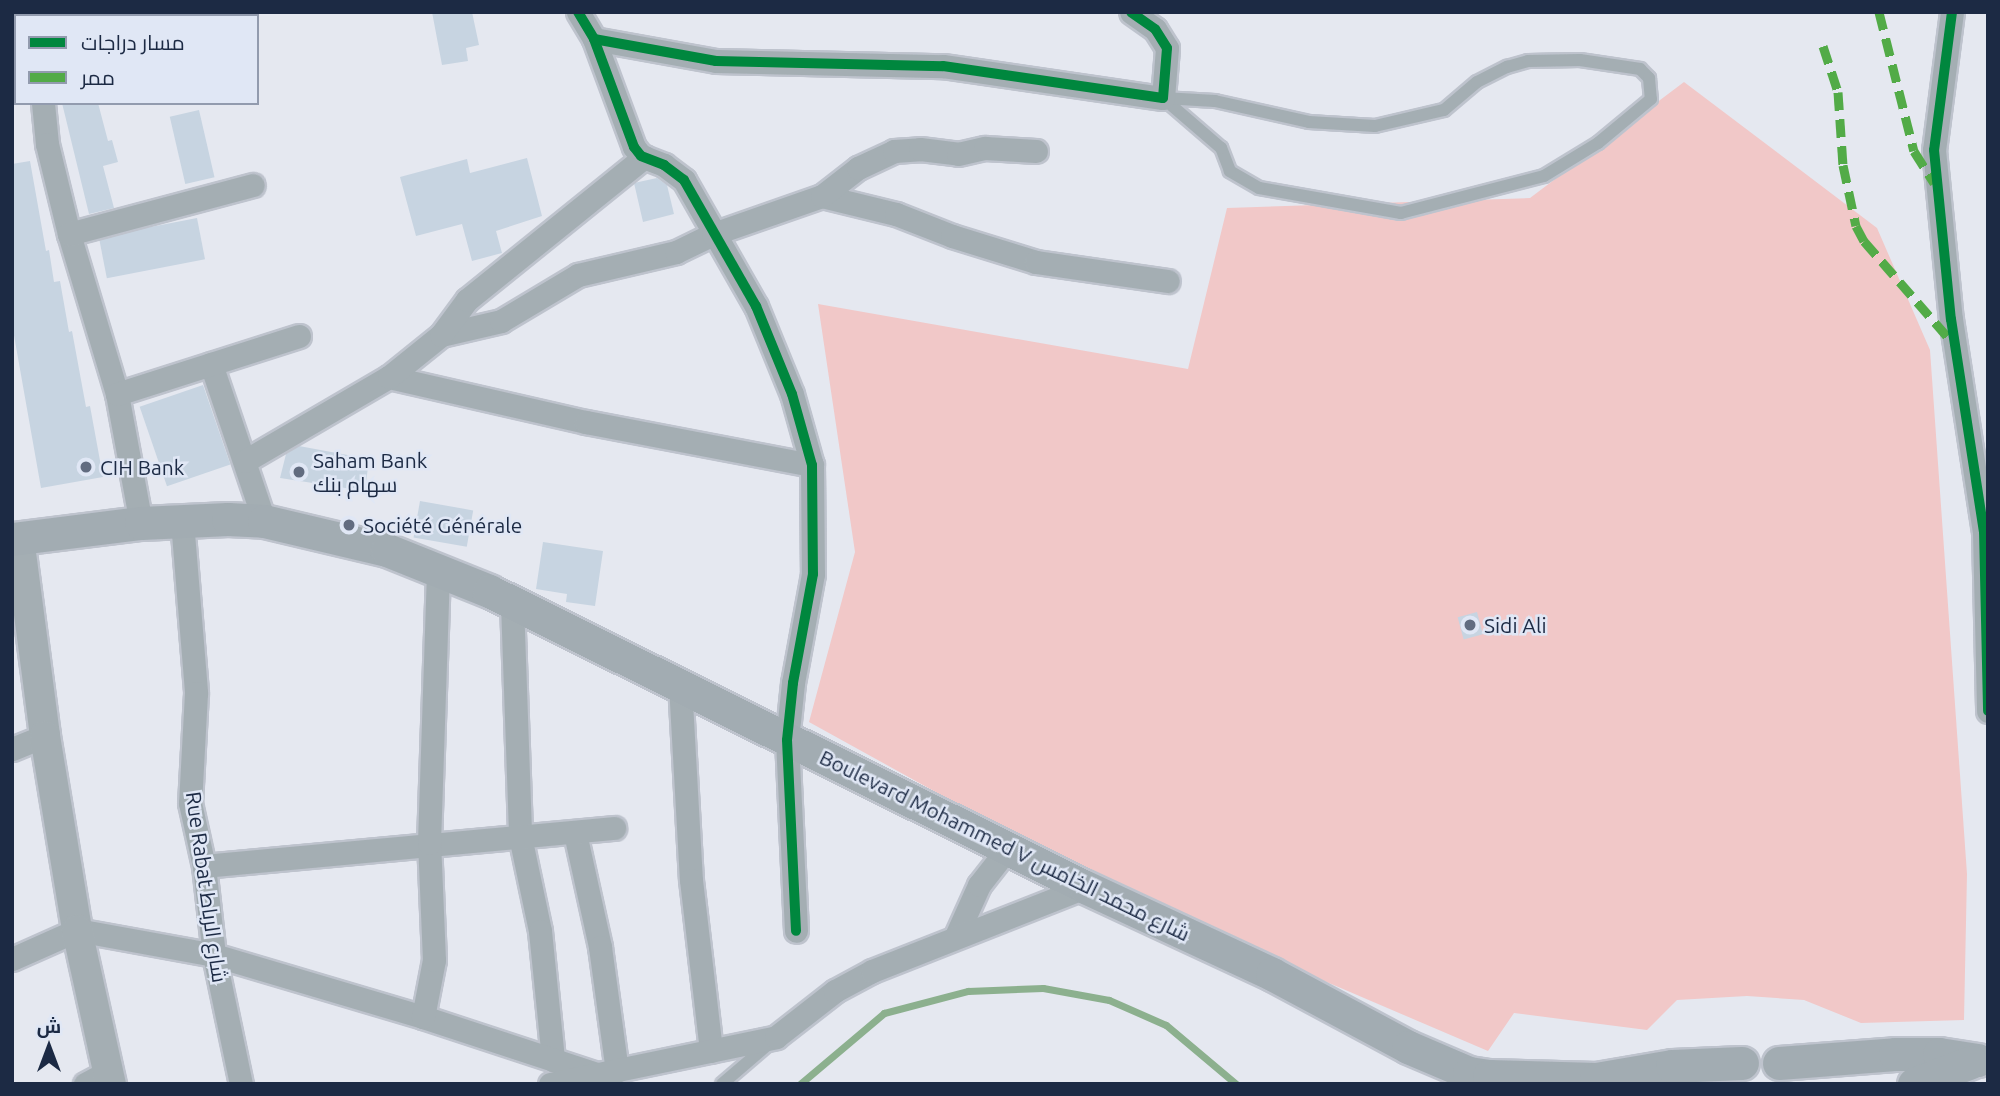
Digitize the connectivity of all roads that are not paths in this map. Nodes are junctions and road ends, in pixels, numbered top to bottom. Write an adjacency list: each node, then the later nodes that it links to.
1 (578, 12): 4 (street)
2 (1131, 12): 5 (street)
3 (1952, 12): 28 (street)
4 (594, 39): 5 (street); 8 (street)
5 (1163, 98): 5 (lane)
6 (43, 105): 11 (street)
7 (1036, 151): 10 (street)
8 (644, 157): 12 (street); 14 (street)
9 (253, 185): 11 (street)
10 (822, 196): 12 (street); 13 (street)
11 (69, 234): 18 (street)
12 (713, 234): 14 (street); 20 (street)
13 (1168, 281)
14 (441, 335): 17 (street)
15 (299, 336): 16 (street)
16 (211, 364): 18 (street); 19 (street)
17 (389, 377): 19 (street); 20 (street)
18 (117, 394): 23 (street)
19 (245, 461): 22 (street)
20 (812, 466): 30 (street)
21 (182, 521): 22 (main road, Boulevard Mohammed V شارع محمد الخامس); 23 (main road, Boulevard Mohammed V شارع محمد الخامس); 37 (street, Rue Rabat شارع الرباط)
22 (264, 522): 25 (main road, Boulevard Mohammed V شارع محمد الخامس)
23 (141, 523): 24 (main road, Boulevard Mohammed V شارع محمد الخامس)
24 (16, 539): 29 (street)
25 (438, 569): 26 (main road, Boulevard Mohammed V شارع محمد الخامس); 35 (street)
26 (512, 603): 27 (main road, Boulevard Mohammed V شارع محمد الخامس); 34 (street)
27 (680, 684): 30 (main road, Boulevard Mohammed V شارع محمد الخامس); 46 (street)
28 (1988, 711)
29 (45, 736): 31 (street); 39 (street)
30 (787, 740): 36 (main road, Boulevard Mohammed V شارع محمد الخامس); 40 (street)
31 (12, 749)
32 (614, 828): 33 (street)
33 (575, 833): 34 (street); 51 (street)
34 (520, 836): 35 (street); 48 (street)
35 (429, 843): 37 (street); 44 (street)
36 (1008, 848): 38 (main road, Boulevard Mohammed V شارع محمد الخامس); 41 (street)
37 (204, 866): 42 (street, Rue Rabat شارع الرباط)
38 (1085, 887): 41 (street); 53 (main road, Boulevard Mohammed V شارع محمد الخامس)
39 (77, 930): 42 (street); 43 (street); 52 (street)
40 (796, 931)
41 (956, 936): 45 (street)
42 (214, 955): 44 (street); 54 (street, Rue Rabat شارع الرباط)
43 (12, 959)
44 (423, 1017): 48 (street)
45 (776, 1037): 46 (street); 56 (lane)
46 (711, 1051): 51 (street)
47 (1983, 1059): 50 (main road); 59 (main road)
48 (553, 1060): 51 (street)
49 (1742, 1063): 50 (main road, Boulevard Mohammed V شارع محمد الخامس); 53 (main road, Boulevard Mohammed V شارع محمد الخامس); 57 (main road)
50 (1780, 1063): 58 (main road)
51 (608, 1073): 55 (street)
52 (102, 1080)
53 (1603, 1081)
54 (242, 1084)
55 (550, 1084)
56 (722, 1084)
57 (1713, 1084)
58 (1808, 1084)
59 (1914, 1084)

